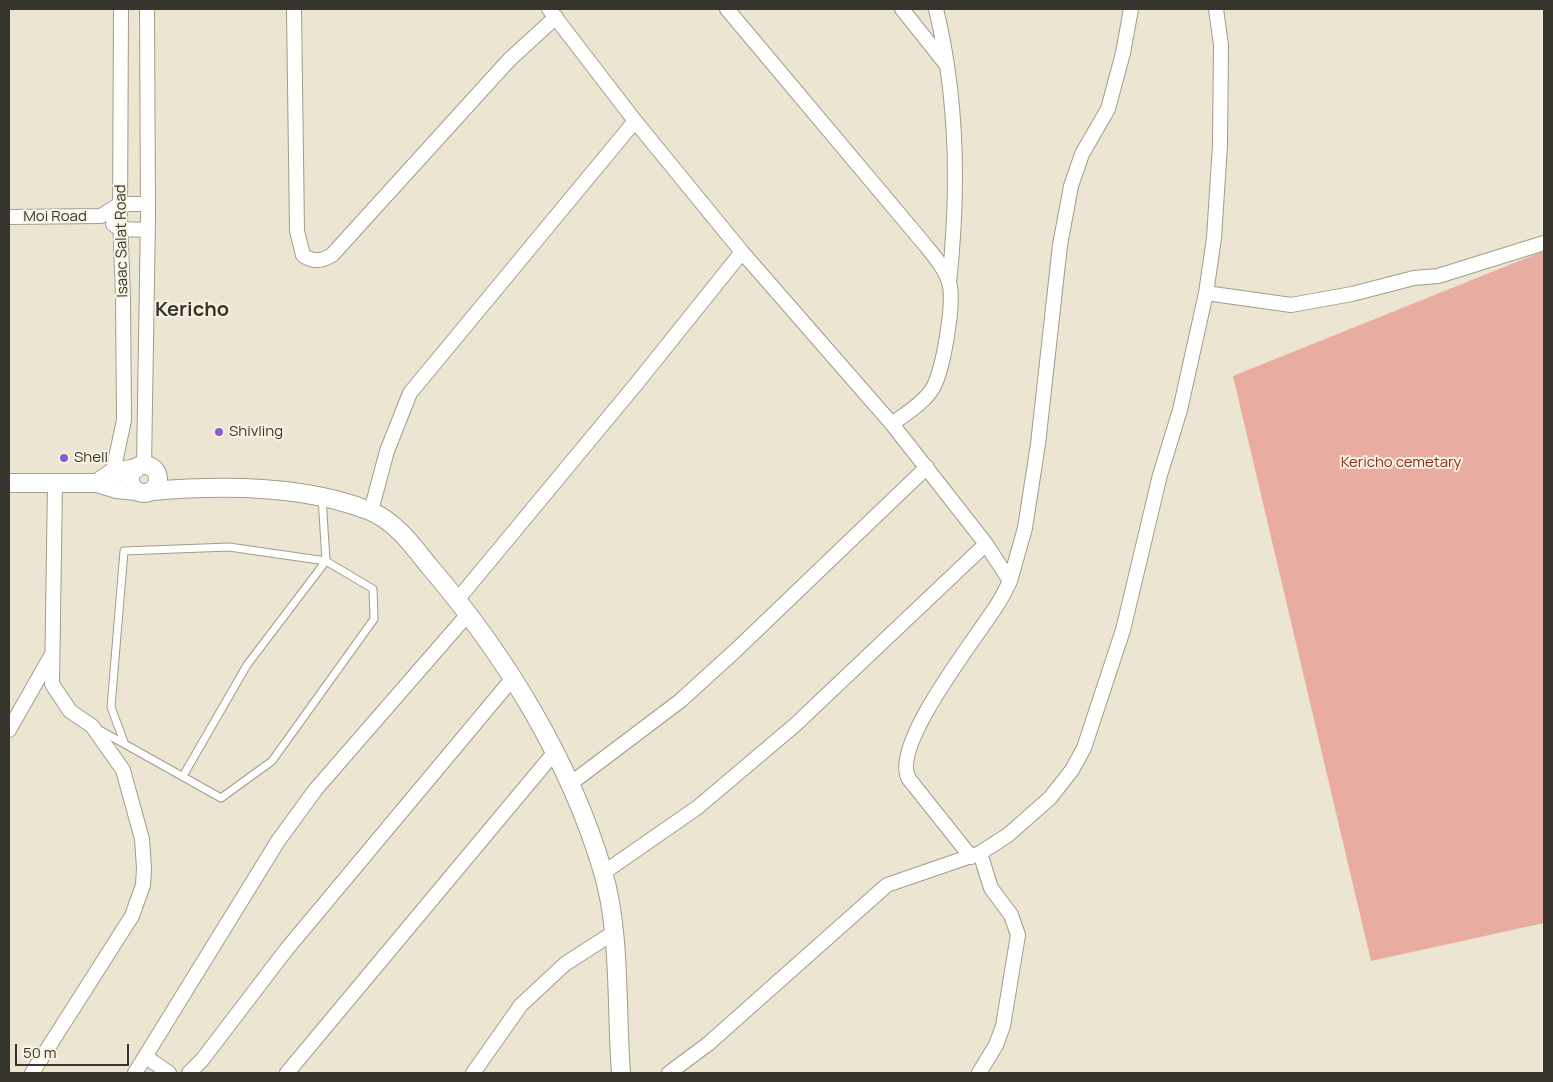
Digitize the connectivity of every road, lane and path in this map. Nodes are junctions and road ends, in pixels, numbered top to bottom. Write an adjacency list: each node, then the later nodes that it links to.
1 (121, 9): 12 (street, Isaac Salat Road)
2 (147, 9): 13 (street)
3 (294, 9): 9 (street)
4 (727, 9): 20 (street)
5 (902, 9): 10 (street)
6 (936, 9): 10 (street)
7 (1131, 9): 35 (street)
8 (1216, 9): 21 (street)
9 (552, 13): 11 (street)
10 (945, 63): 20 (street)
11 (635, 121): 19 (street); 32 (street)
12 (120, 204): 13 (street); 14 (street); 16 (street, Isaac Salat Road)
13 (148, 204): 17 (street)
14 (102, 216): 15 (street, Moi Road); 16 (street)
15 (9, 217)
16 (120, 229): 17 (street); 25 (street, Isaac Salat Road)
17 (148, 230): 23 (street)
18 (1544, 243): 21 (street)
19 (742, 252): 22 (street); 36 (street)
20 (950, 284): 22 (street)
21 (1206, 293): 46 (street)
22 (892, 424): 24 (street)
23 (145, 467): 25 (street); 29 (street); 30 (street); 30 (street)
24 (927, 467): 33 (street); 45 (street)
25 (113, 472): 28 (street)
26 (9, 483): 27 (street)
27 (55, 483): 28 (street); 38 (street)
28 (97, 483): 30 (street)
29 (201, 487): 30 (street); 31 (street)
30 (145, 491)
31 (322, 497): 32 (street); 34 (lane)
32 (371, 511): 36 (street)
33 (986, 544): 35 (street); 47 (street)
34 (326, 561): 42 (lane); 44 (lane); 44 (lane)
35 (1010, 581): 46 (street)
36 (458, 599): 37 (street)
37 (469, 614): 39 (street); 49 (street)
38 (52, 656): 40 (street); 41 (street)
39 (513, 678): 43 (street); 53 (street)
40 (92, 726): 42 (lane); 50 (street)
41 (9, 730)
42 (124, 742): 44 (lane)
43 (554, 753): 45 (street); 54 (street)
44 (183, 776)
45 (570, 784): 47 (street)
46 (975, 855): 57 (street); 58 (street)
47 (603, 873): 48 (street)
48 (613, 933): 55 (street); 56 (street)
49 (146, 1057): 51 (street); 52 (street)
50 (32, 1073)
51 (135, 1073)
52 (169, 1073)
53 (189, 1073)
54 (287, 1073)
55 (473, 1073)
56 (621, 1073)
57 (668, 1073)
58 (979, 1073)

